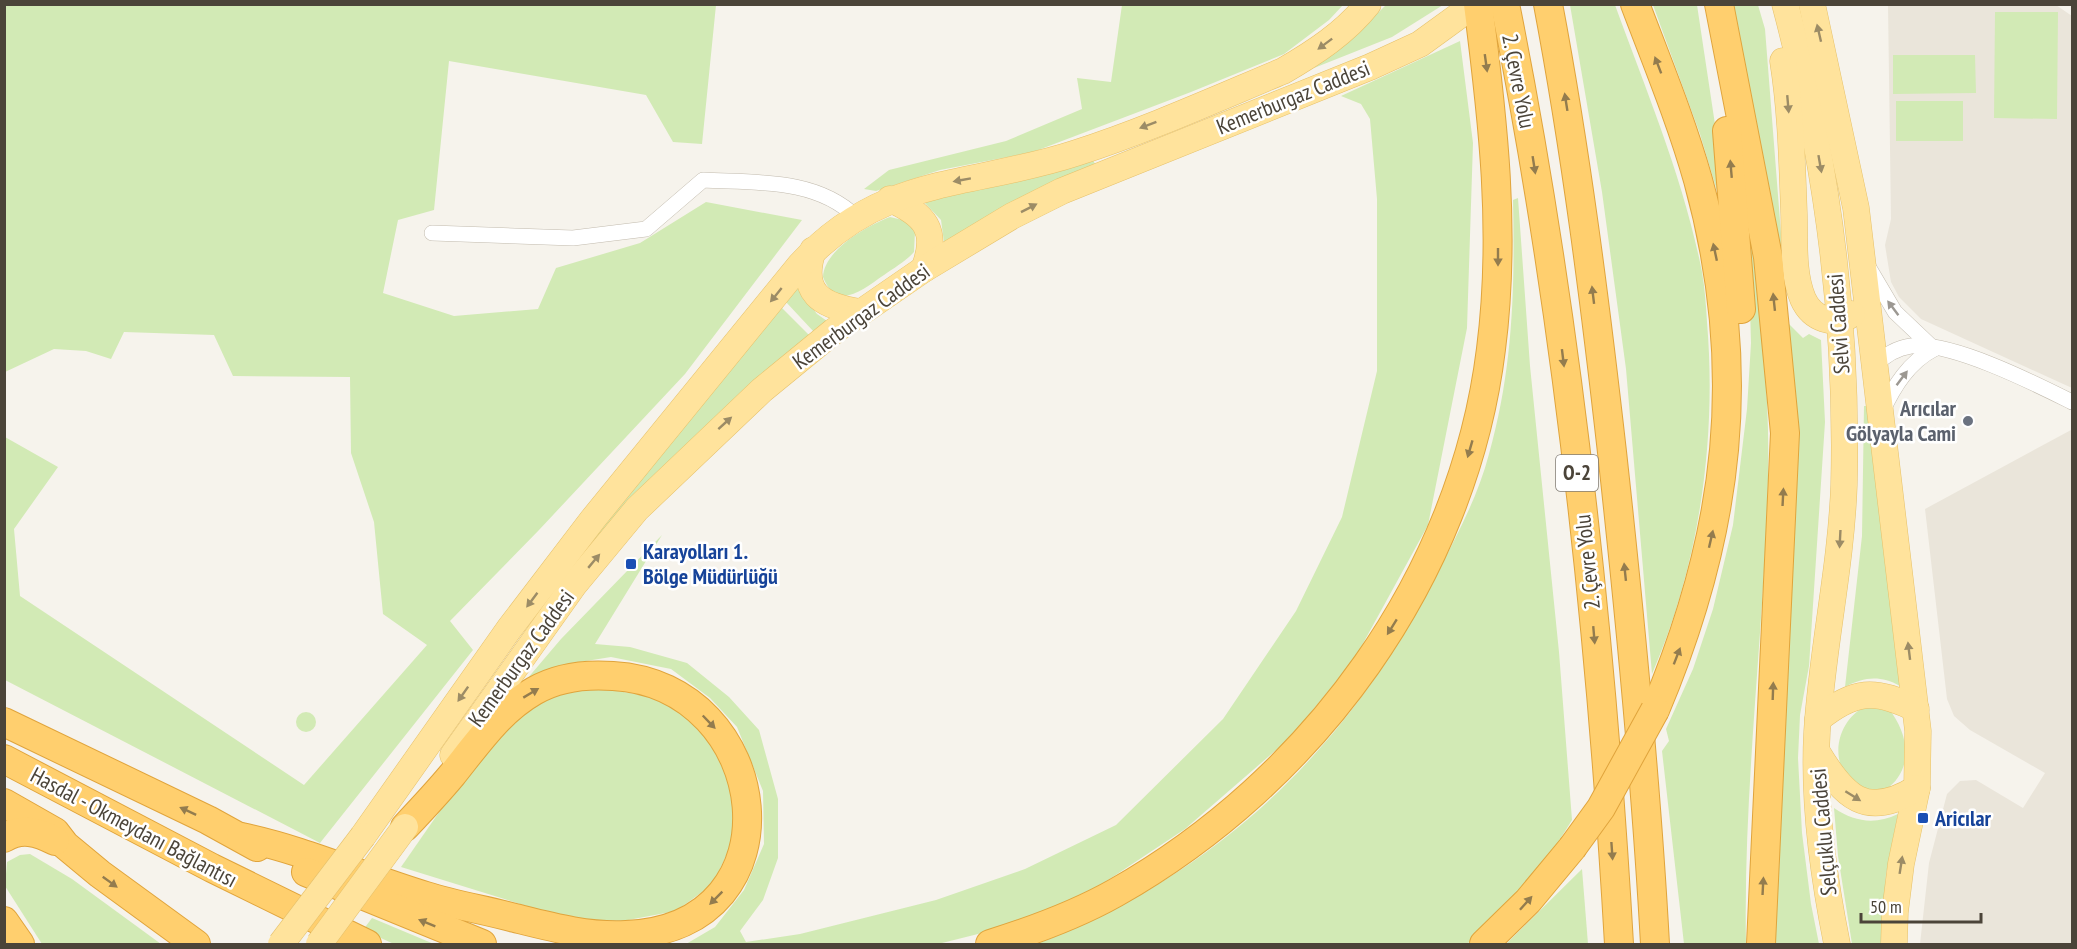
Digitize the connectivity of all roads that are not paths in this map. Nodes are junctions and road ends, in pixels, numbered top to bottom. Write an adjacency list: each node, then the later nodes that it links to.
1 (1368, 4): 11 (main road, Kemerburgaz Caddesi, one-way to 11)
2 (1477, 4): 16 (main road, Kemerburgaz Caddesi, one-way to 2); 50 (highway, one-way to 50)
3 (1505, 4): 52 (highway, 2. Çevre Yolu / O-2, one-way to 52)
4 (1548, 4): 53 (highway, 2. Çevre Yolu / O-2, one-way to 4)
5 (1635, 4): 25 (highway, one-way to 5)
6 (1710, 4): 25 (highway, one-way to 6)
7 (1719, 4): 54 (highway, one-way to 7)
8 (1774, 4): 19 (main road, one-way to 19)
9 (1785, 4): 19 (main road, Selvi Caddesi, one-way to 19)
10 (1812, 4): 15 (main road, Selvi Caddesi, one-way to 10)
11 (890, 199): 12 (main road, Kemerburgaz Caddesi); 16 (main road)
12 (856, 217): 13 (street); 14 (main road, Kemerburgaz Caddesi)
13 (432, 233)
14 (813, 250): 18 (main road); 44 (main road, Kemerburgaz Caddesi, one-way to 44, bridge)
15 (1862, 257): 17 (main road, Selvi Caddesi); 20 (street, one-way to 15)
16 (924, 269): 18 (main road, Kemerburgaz Caddesi)
17 (1867, 297): 19 (main road); 21 (main road, Selvi Caddesi)
18 (860, 312): 35 (main road, Kemerburgaz Caddesi, one-way to 18)
19 (1839, 319): 24 (main road, Selvi Caddesi)
20 (1934, 349): 21 (street); 22 (street); 23 (street, one-way to 20)
21 (1874, 366): 23 (main road, Selvi Caddesi); 24 (main road)
22 (2073, 402)
23 (1880, 417): 27 (main road, Selvi Caddesi, one-way to 23)
24 (1843, 439): 28 (main road, Selvi Caddesi, one-way to 28)
25 (1723, 477): 51 (highway, one-way to 25, bridge)
26 (4, 704): 30 (highway)
27 (1916, 710): 28 (main road); 33 (main road)
28 (1818, 719): 31 (main road, Selçuklu Caddesi)
29 (4, 722): 30 (highway, Hasdal - Okmeydanı Bağlantısı)
30 (48, 744): 36 (highway, Hasdal - Okmeydanı Bağlantısı, one-way to 30)
31 (1816, 752): 33 (main road, one-way to 33); 55 (main road, Selçuklu Caddesi)
32 (4, 759): 39 (highway, Hasdal - Okmeydanı Bağlantısı)
33 (1917, 788): 56 (main road, one-way to 33)
34 (4, 803): 38 (highway)
35 (405, 827): 40 (highway, one-way to 40); 45 (main road, Kemerburgaz Caddesi, bridge)
36 (241, 837): 40 (highway); 48 (highway, one-way to 36)
37 (4, 838): 38 (highway)
38 (65, 845): 43 (highway, one-way to 43)
39 (265, 895): 46 (highway); 47 (highway, Hasdal - Okmeydanı Bağlantısı)
40 (428, 897): 49 (highway)
41 (4, 921): 42 (highway)
42 (20, 945)
43 (196, 945)
44 (281, 945)
45 (318, 945)
46 (333, 945)
47 (367, 945)
48 (482, 945)
49 (556, 945)
50 (990, 945)
51 (1484, 945)
52 (1618, 945)
53 (1655, 945)
54 (1761, 945)
55 (1837, 945)
56 (1894, 945)

